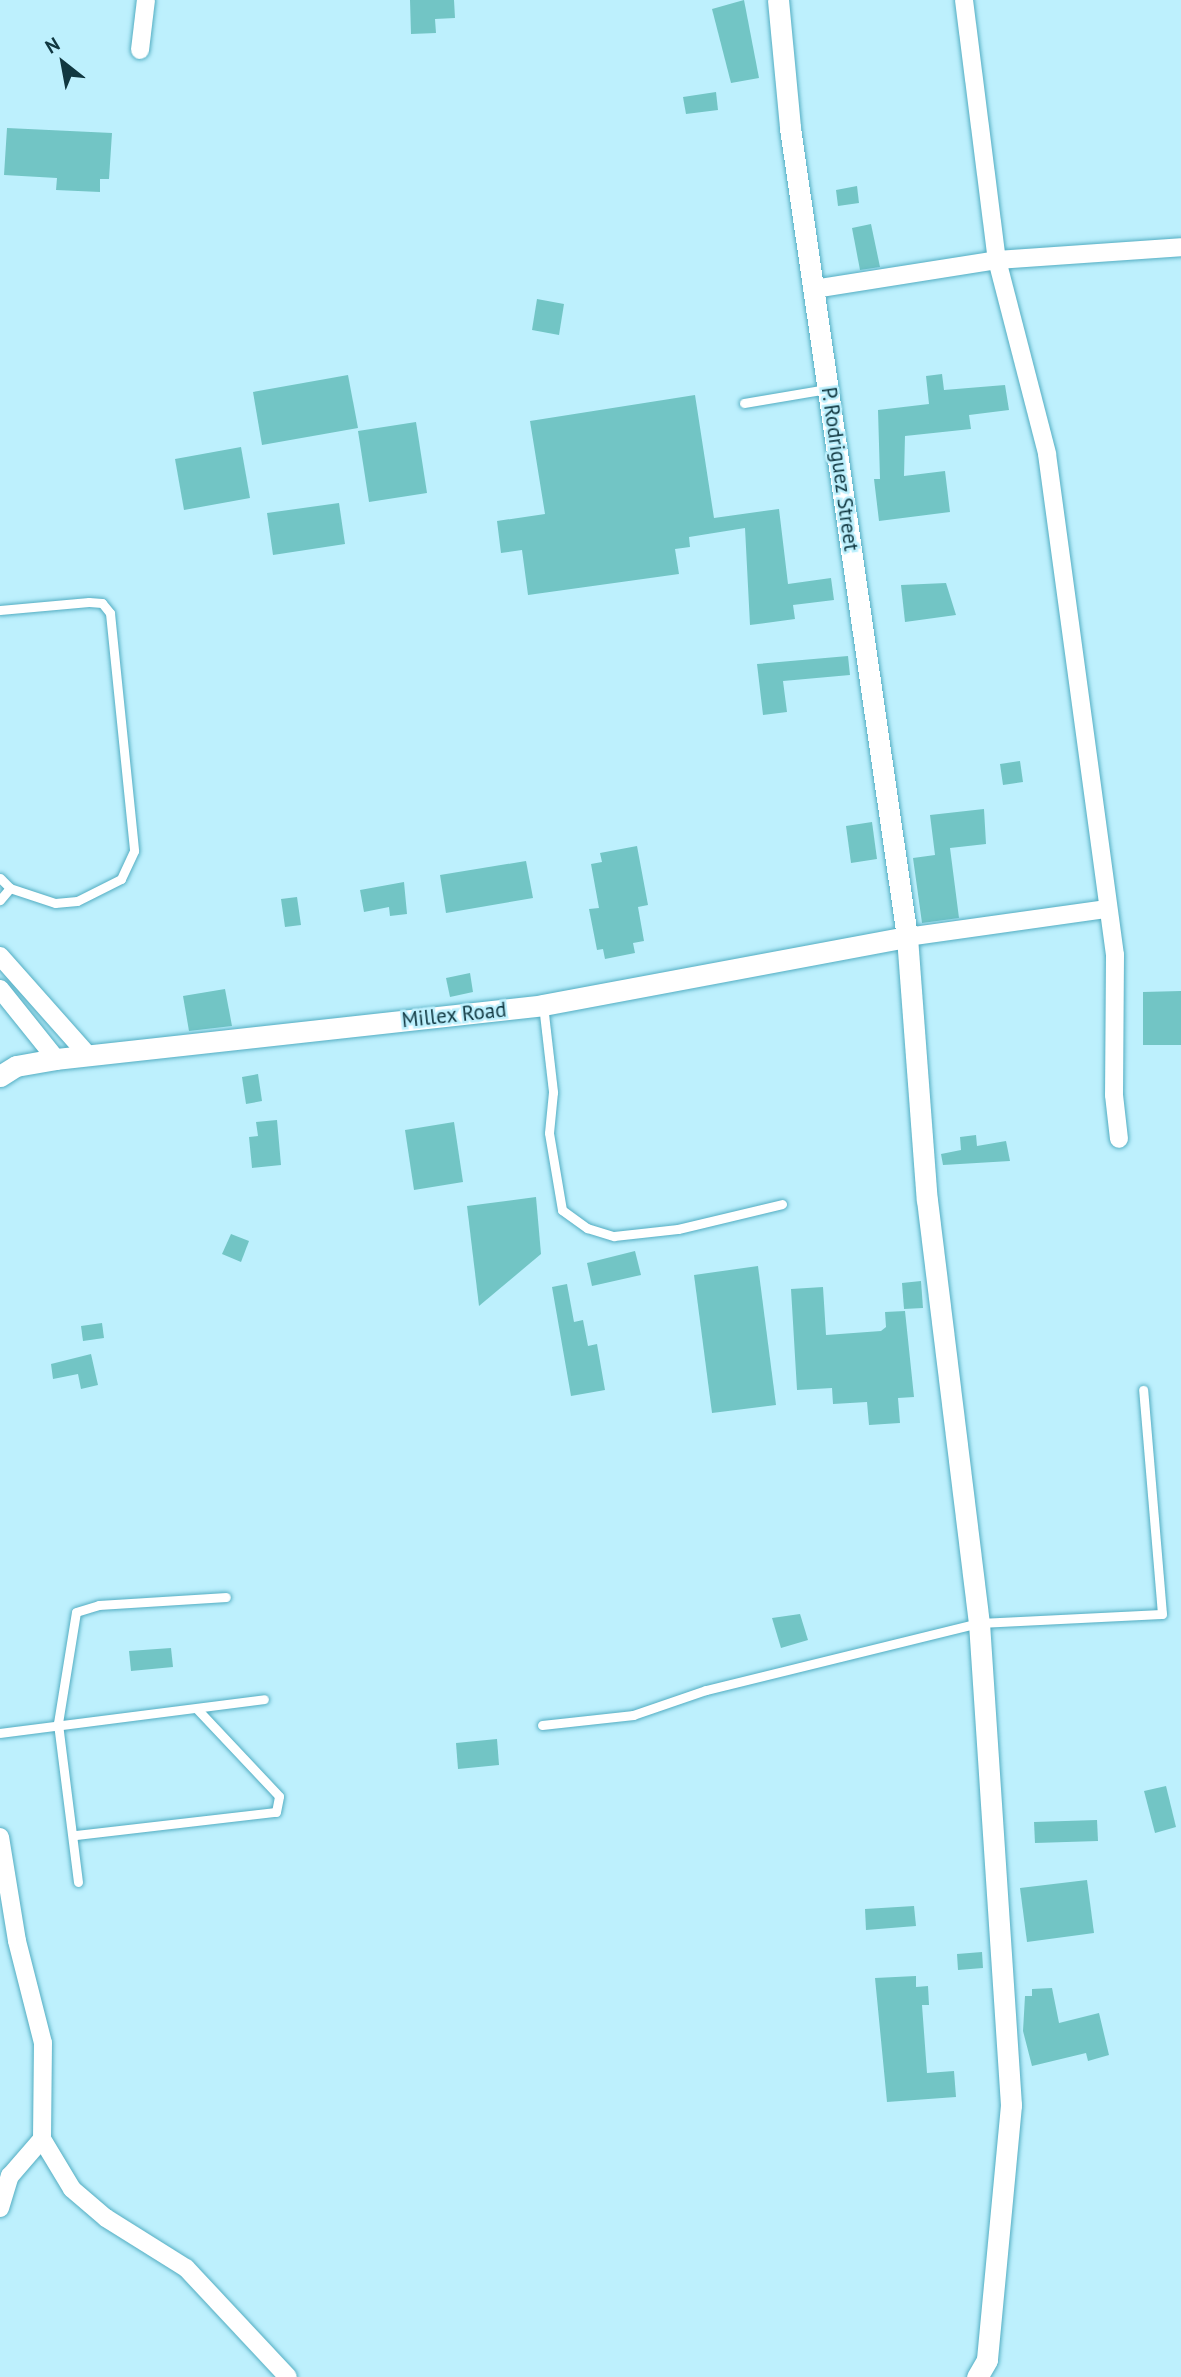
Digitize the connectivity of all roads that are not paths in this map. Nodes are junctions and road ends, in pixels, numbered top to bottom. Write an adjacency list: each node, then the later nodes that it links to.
1 (146, 0): 4 (street)
2 (778, 0): 7 (street, P. Rodriguez Street)
3 (964, 0): 6 (street)
4 (140, 50)
5 (1181, 247): 6 (street)
6 (997, 260): 7 (street); 14 (street)
7 (814, 289): 8 (street, P. Rodriguez Street)
8 (829, 389): 9 (lane); 15 (street, P. Rodriguez Street)
9 (744, 403)
10 (0, 610): 12 (lane)
11 (0, 877): 12 (lane)
12 (10, 888): 13 (lane)
13 (0, 900)
14 (1107, 909): 15 (street); 22 (street)
15 (907, 937): 18 (street, Millex Road); 26 (street, P. Rodriguez Street)
16 (0, 956): 19 (street)
17 (0, 989): 20 (street)
18 (543, 1005): 19 (street, Millex Road); 23 (lane)
19 (88, 1055): 20 (street, Millex Road)
20 (56, 1059): 21 (street, Millex Road)
21 (0, 1076)
22 (1119, 1139)
23 (782, 1204)
24 (1143, 1390): 26 (lane)
25 (226, 1597): 29 (lane)
26 (979, 1623): 30 (lane); 37 (street, P. Rodriguez Street)
27 (264, 1699): 28 (lane)
28 (197, 1709): 29 (lane); 32 (lane)
29 (58, 1723): 31 (lane); 32 (lane)
30 (542, 1726)
31 (0, 1733)
32 (76, 1835): 34 (lane)
33 (0, 1837): 35 (street)
34 (78, 1882)
35 (42, 2139): 36 (street); 38 (street)
36 (0, 2208)
37 (984, 2371)
38 (288, 2377)

